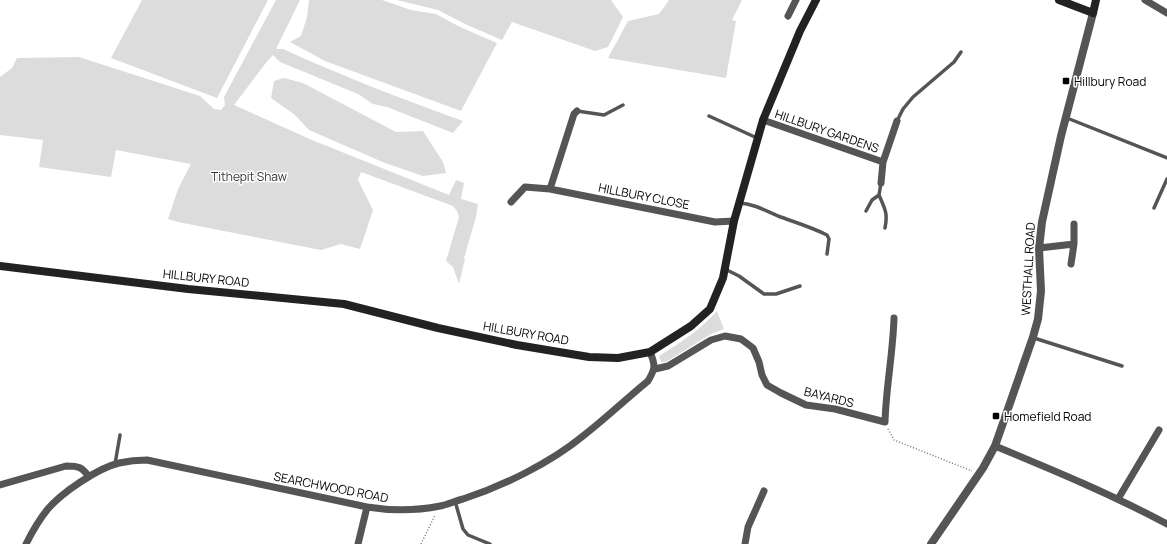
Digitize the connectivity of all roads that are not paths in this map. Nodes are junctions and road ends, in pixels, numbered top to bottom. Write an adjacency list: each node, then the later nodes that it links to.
1 (796, 0): 8 (street)
2 (816, 0): 14 (main road, HILLBURY ROAD)
3 (1059, 0): 6 (main road)
4 (1096, 0): 6 (main road, WESTHALL ROAD)
5 (1145, 0): 7 (street)
6 (1093, 13): 13 (street, WESTHALL ROAD)
7 (1167, 13)
8 (788, 16)
9 (960, 52): 15 (lane)
10 (623, 105): 11 (lane)
11 (577, 112): 21 (street)
12 (709, 116): 16 (lane)
13 (1066, 118): 17 (lane); 31 (street, WESTHALL ROAD)
14 (763, 120): 16 (main road, HILLBURY ROAD); 18 (street, HILLBURY GARDENS)
15 (898, 120): 18 (street, HILLBURY GARDENS)
16 (758, 138): 24 (main road, HILLBURY ROAD)
17 (1167, 158)
18 (883, 162): 20 (street, HILLBURY GARDENS)
19 (1167, 179): 25 (lane)
20 (880, 184): 22 (lane)
21 (550, 189): 23 (street, HILLBURY CLOSE); 27 (street, HILLBURY CLOSE)
22 (879, 195): 26 (lane); 29 (lane)
23 (511, 202)
24 (739, 203): 27 (main road, HILLBURY ROAD); 32 (lane)
25 (1154, 208)
26 (866, 210)
27 (734, 221): 35 (main road, HILLBURY ROAD)
28 (1074, 224): 30 (street)
29 (885, 228)
30 (1074, 244): 31 (street); 33 (street)
31 (1039, 248): 38 (street, WESTHALL ROAD)
32 (827, 254)
33 (1071, 264)
34 (0, 266): 39 (main road, HILLBURY ROAD)
35 (725, 269): 36 (lane); 39 (main road, HILLBURY ROAD)
36 (800, 286)
37 (894, 318): 41 (street, BAYARDS)
38 (1033, 337): 40 (lane); 44 (street, WESTHALL ROAD)
39 (650, 352): 41 (street)
40 (1122, 366)
41 (655, 369): 50 (street, SEARCHWOOD ROAD)
42 (1159, 430): 49 (street)
43 (120, 435): 45 (lane)
44 (995, 446): 49 (street); 57 (street, WESTHALL ROAD)
45 (115, 464): 46 (street, SEARCHWOOD ROAD); 51 (street, SEARCHWOOD ROAD)
46 (90, 477): 47 (street); 53 (street, SEARCHWOOD ROAD)
47 (0, 485)
48 (764, 491): 56 (street)
49 (1118, 499): 52 (street)
50 (455, 501): 51 (street, SEARCHWOOD ROAD); 55 (lane)
51 (367, 507): 54 (street)
52 (1167, 524)
53 (26, 544)
54 (358, 544)
55 (490, 544)
56 (745, 544)
57 (931, 544)

